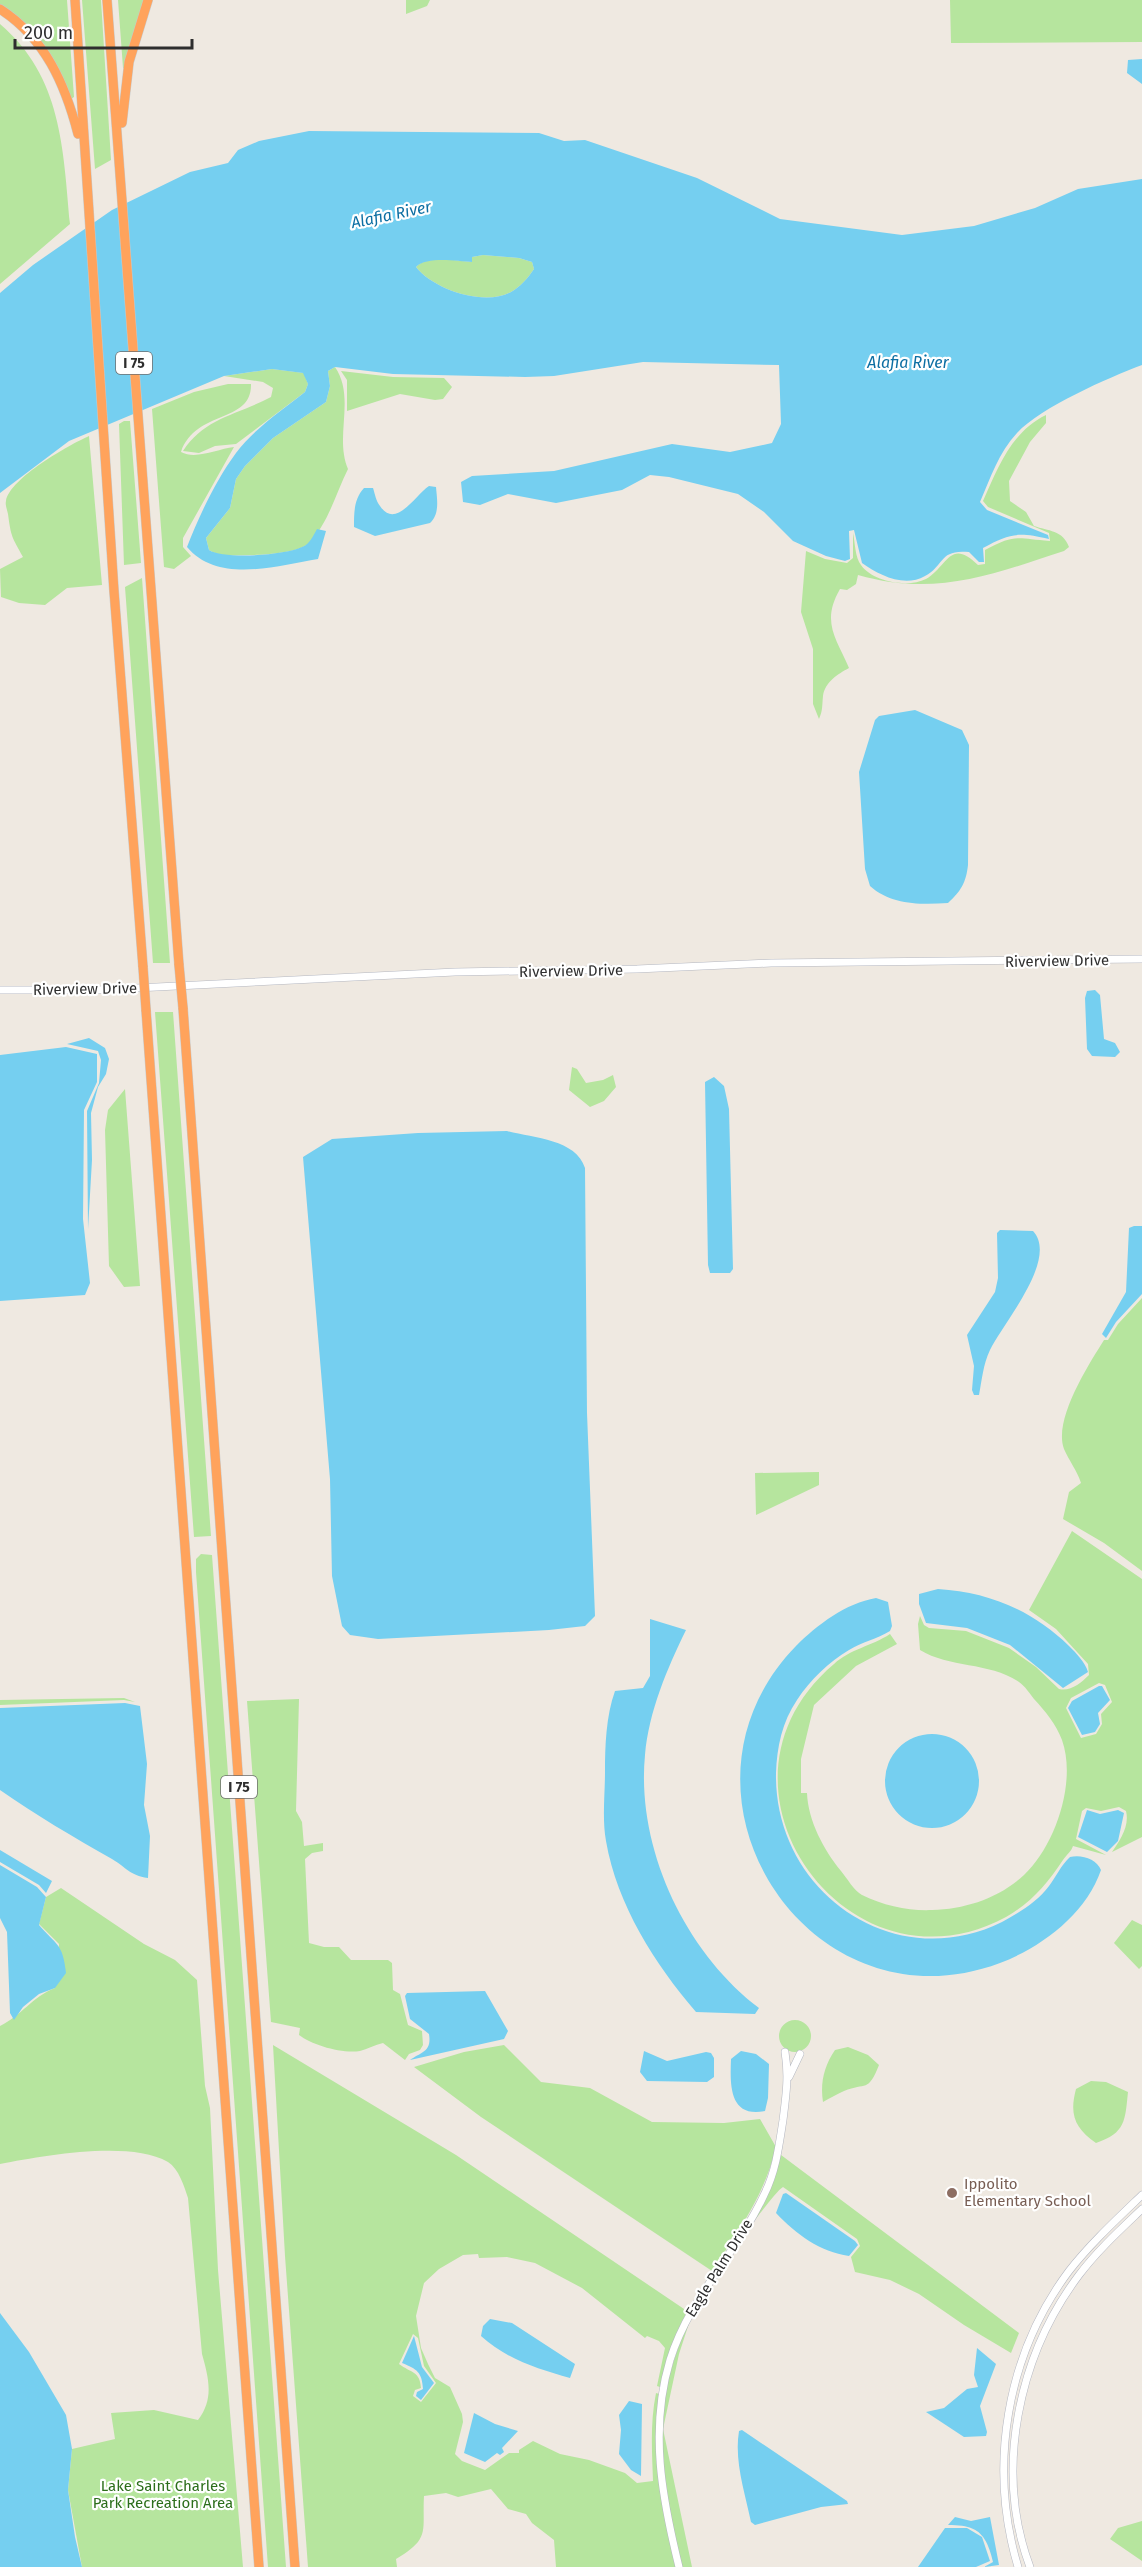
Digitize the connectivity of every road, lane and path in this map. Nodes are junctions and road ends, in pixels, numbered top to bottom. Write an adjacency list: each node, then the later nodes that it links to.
1 (75, 0): 6 (highway, I 75)
2 (107, 0): 5 (highway, I 75)
3 (148, 0): 5 (highway)
4 (0, 9): 6 (highway)
5 (119, 150): 17 (highway, I 75, bridge)
6 (84, 154): 16 (highway, I 75, bridge)
7 (1142, 959): 8 (street, Riverview Drive)
8 (0, 990)
9 (785, 2052): 11 (street, Eagle Palm Drive)
10 (800, 2054): 11 (street, Eagle Palm Drive)
11 (789, 2077): 18 (street, Eagle Palm Drive)
12 (1142, 2195): 14 (street)
13 (1142, 2209): 15 (street)
14 (1036, 2325): 15 (street); 19 (street)
15 (1029, 2369): 20 (street)
16 (259, 2567)
17 (295, 2567)
18 (679, 2567)
19 (1018, 2567)
20 (1030, 2567)

